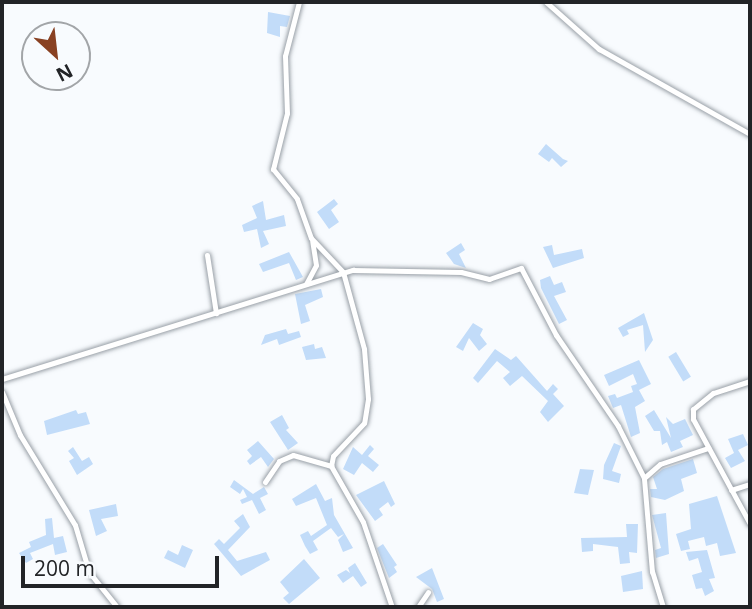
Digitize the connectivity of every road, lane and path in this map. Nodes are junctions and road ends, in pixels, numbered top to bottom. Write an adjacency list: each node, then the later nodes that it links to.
1 (299, 2): 4 (street)
2 (546, 2): 3 (street)
3 (750, 134)
4 (311, 238): 6 (street); 7 (street)
5 (208, 255): 8 (street)
6 (343, 272): 7 (street); 13 (street); 14 (street)
7 (306, 285): 8 (street)
8 (216, 313): 9 (street)
9 (3, 377)
10 (750, 381): 12 (street)
11 (2, 392): 20 (street)
12 (708, 448): 14 (street); 17 (street)
13 (331, 466): 15 (street); 21 (street)
14 (644, 478): 23 (street)
15 (265, 482)
16 (750, 484): 17 (street)
17 (731, 490): 18 (street)
18 (750, 524)
19 (428, 592): 22 (street)
20 (117, 607)
21 (392, 607)
22 (418, 607)
23 (663, 607)

